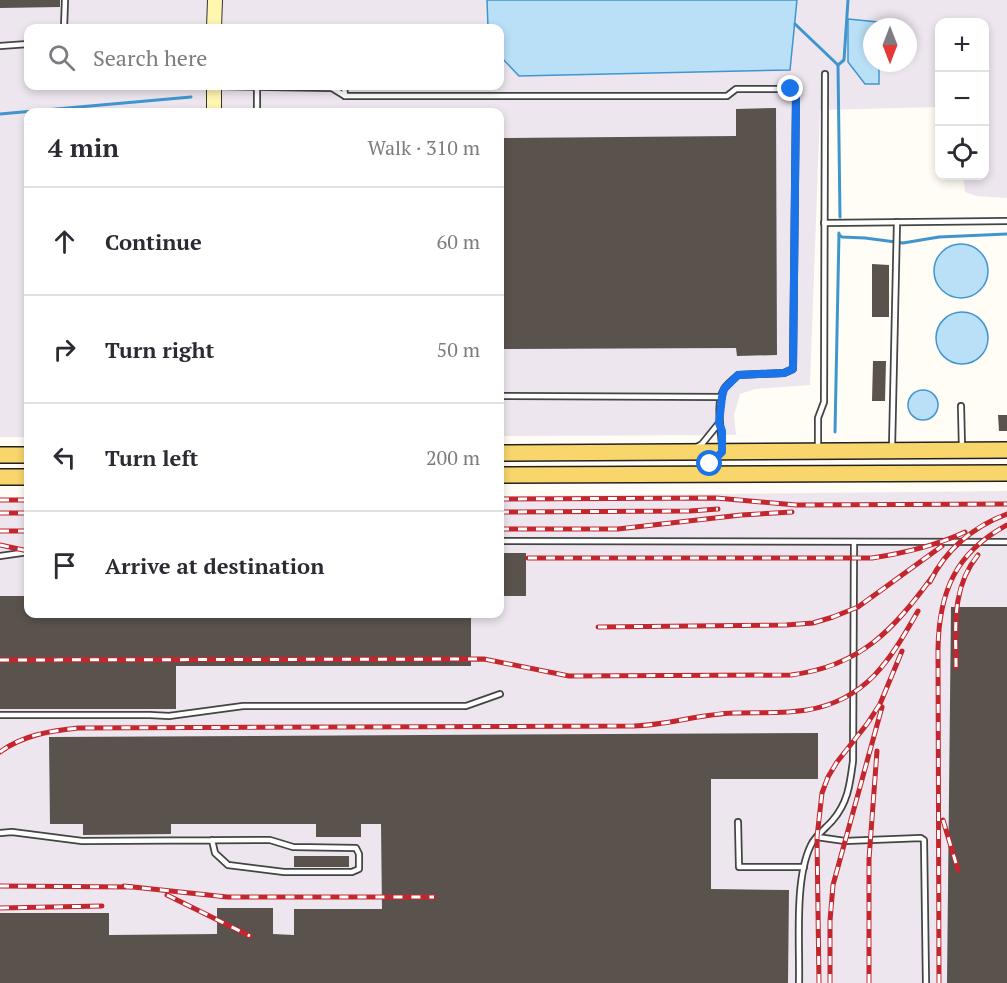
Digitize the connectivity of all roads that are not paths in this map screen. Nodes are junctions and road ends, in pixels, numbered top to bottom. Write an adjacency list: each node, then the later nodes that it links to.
1 (64, 0): 3 (lane)
2 (215, 0): 4 (street)
3 (64, 24)
4 (214, 24)
5 (24, 44): 6 (lane)
6 (0, 46)
7 (825, 74): 17 (lane)
8 (214, 90): 13 (street)
9 (257, 90): 14 (lane)
10 (335, 90): 12 (lane)
11 (344, 90): 12 (lane)
12 (345, 96): 19 (lane)
13 (214, 108)
14 (257, 108)
15 (1007, 221): 16 (lane)
16 (897, 222): 17 (lane); 25 (lane)
17 (824, 223): 24 (lane)
18 (504, 396): 19 (lane)
19 (722, 397): 21 (lane)
20 (961, 406): 22 (lane)
21 (719, 423): 26 (lane); 27 (lane)
22 (962, 450): 23 (main road); 25 (main road)
23 (1007, 450)
24 (818, 451): 25 (main road); 27 (main road)
25 (892, 451)
26 (688, 452): 27 (main road); 28 (main road)
27 (722, 452): 33 (main road)
28 (504, 453)
29 (0, 455): 30 (main road)
30 (24, 455)
31 (1007, 473): 33 (main road)
32 (504, 475): 33 (main road)
33 (571, 475)
34 (0, 477): 35 (main road)
35 (24, 477)
36 (504, 541): 37 (lane)
37 (854, 542): 38 (lane); 45 (lane)
38 (1007, 542)
39 (24, 553): 40 (lane)
40 (0, 556)
41 (500, 694): 42 (lane)
42 (0, 715)
43 (738, 822): 47 (lane)
44 (0, 833): 46 (lane)
45 (817, 837): 47 (lane); 49 (lane)
46 (212, 840): 46 (lane)
47 (804, 867): 48 (lane)
48 (799, 983)
49 (926, 983)

